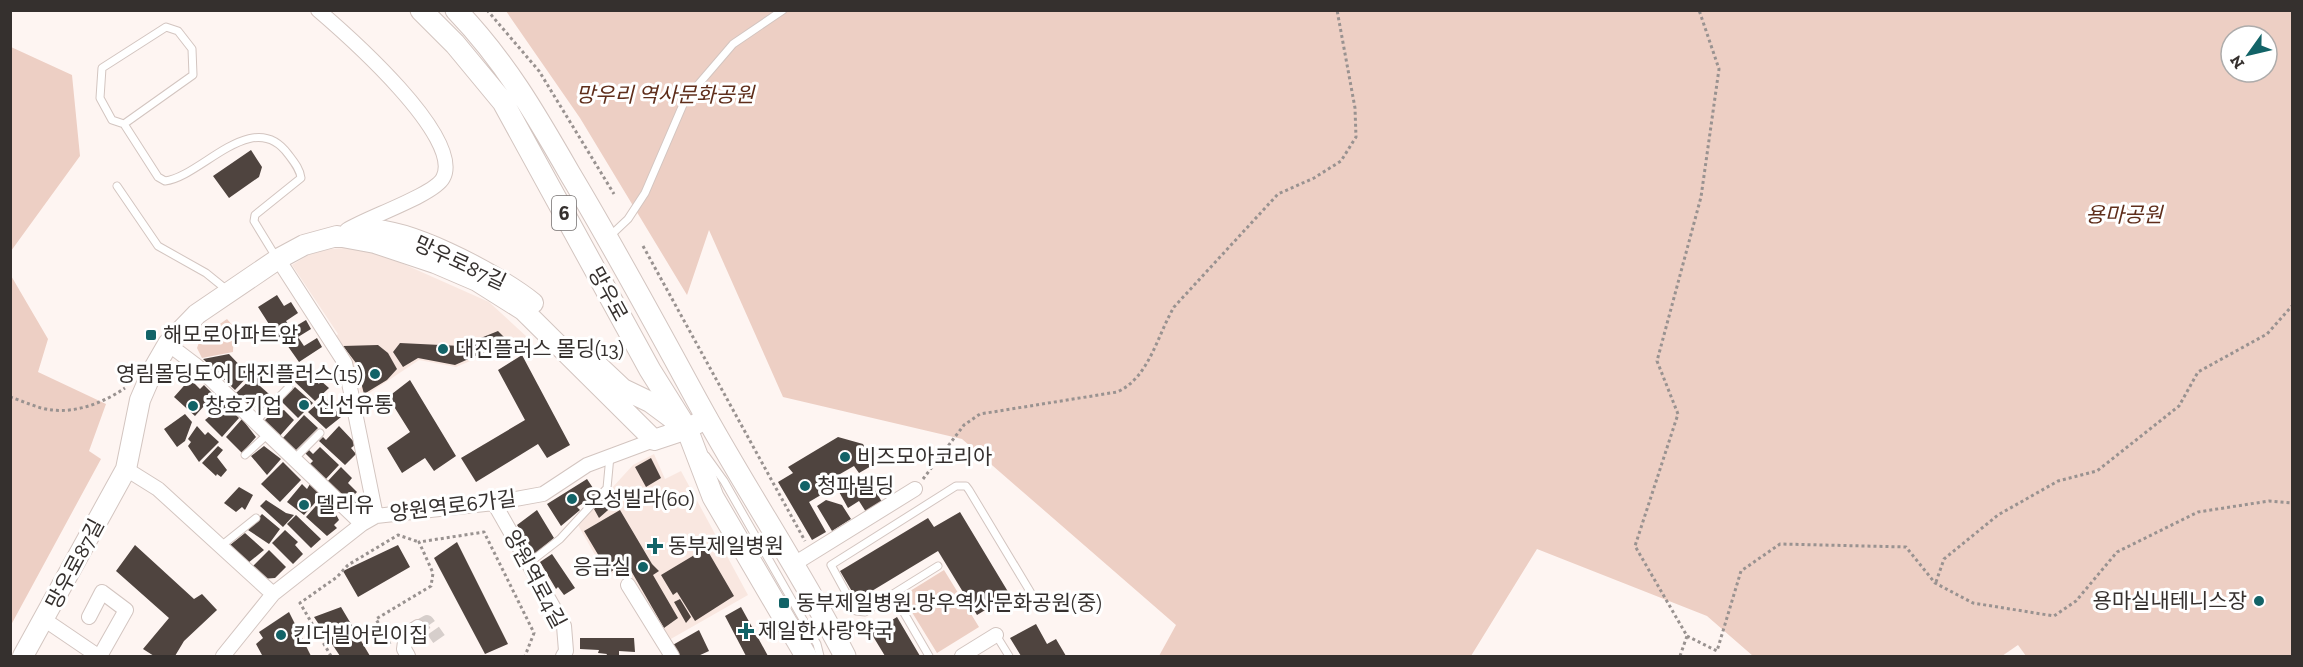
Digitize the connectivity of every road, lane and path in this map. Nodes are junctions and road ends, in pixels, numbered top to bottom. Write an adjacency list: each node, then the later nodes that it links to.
1 (318, 10): 11 (street)
2 (421, 10): 23 (main road, 망우로 / 6)
3 (456, 10): 12 (main road, 망우로 / 6)
4 (487, 10): 10 (path)
5 (783, 10): 12 (lane)
6 (1337, 10): 31 (path)
7 (1699, 10): 53 (path)
8 (124, 124): 8 (lane); 14 (lane)
9 (117, 186): 15 (lane)
10 (614, 194)
11 (337, 236): 14 (street, 망우로87길); 23 (street, 망우로87길); 26 (street, 망우로87길)
12 (608, 238): 21 (main road, 망우로 / 6)
13 (643, 246): 37 (path)
14 (278, 259): 15 (street, 망우로87길); 34 (street)
15 (229, 292): 17 (street, 망우로87길)
16 (2292, 306): 43 (path)
17 (168, 344): 22 (street); 30 (street, 망우로87길)
18 (129, 386): 20 (path)
19 (290, 387): 22 (lane)
20 (10, 397)
21 (707, 418): 23 (street); 41 (main road, 망우로 / 6)
22 (255, 422): 25 (street)
23 (687, 429): 26 (street); 64 (main road, 망우로 / 6); 65 (lane)
24 (320, 433): 29 (lane)
25 (268, 434): 27 (lane); 29 (street)
26 (654, 440): 28 (street, 양원역로6가길)
27 (245, 455)
28 (610, 456): 32 (street, 양원역로6가길); 40 (lane)
29 (294, 459): 36 (street)
30 (126, 469): 39 (street); 49 (street, 망우로87길)
31 (915, 489): 41 (street)
32 (494, 503): 34 (street, 양원역로6가길); 40 (street, 양원역로4길)
33 (2292, 503): 43 (path)
34 (376, 516): 36 (street, 양원역로6가길)
35 (256, 518): 39 (lane)
36 (362, 524): 45 (street, 양원역로6가길)
37 (805, 541)
38 (419, 542): 54 (path); 59 (path); 61 (path)
39 (221, 546): 45 (street)
40 (529, 563): 62 (street, 양원역로4길)
41 (794, 564): 51 (main road, 망우로 / 6)
42 (938, 566): 46 (lane)
43 (1935, 583): 53 (path)
44 (628, 585): 63 (street)
45 (273, 594): 58 (street, 양원역로6가길)
46 (893, 594): 47 (lane); 68 (lane)
47 (1034, 598)
48 (88, 617): 57 (street)
49 (45, 620): 56 (street, 망우로87길); 57 (street)
50 (418, 627): 60 (street)
51 (834, 635): 66 (lane); 67 (main road, 망우로 / 6)
52 (996, 635): 55 (street); 69 (lane)
53 (1687, 636): 70 (path)
54 (392, 647)
55 (967, 655)
56 (23, 657)
57 (99, 657)
58 (223, 657)
59 (331, 657)
60 (408, 657)
61 (525, 657)
62 (563, 657)
63 (672, 657)
64 (806, 657)
65 (820, 657)
66 (832, 657)
67 (845, 657)
68 (929, 657)
69 (1009, 657)
70 (1680, 657)

